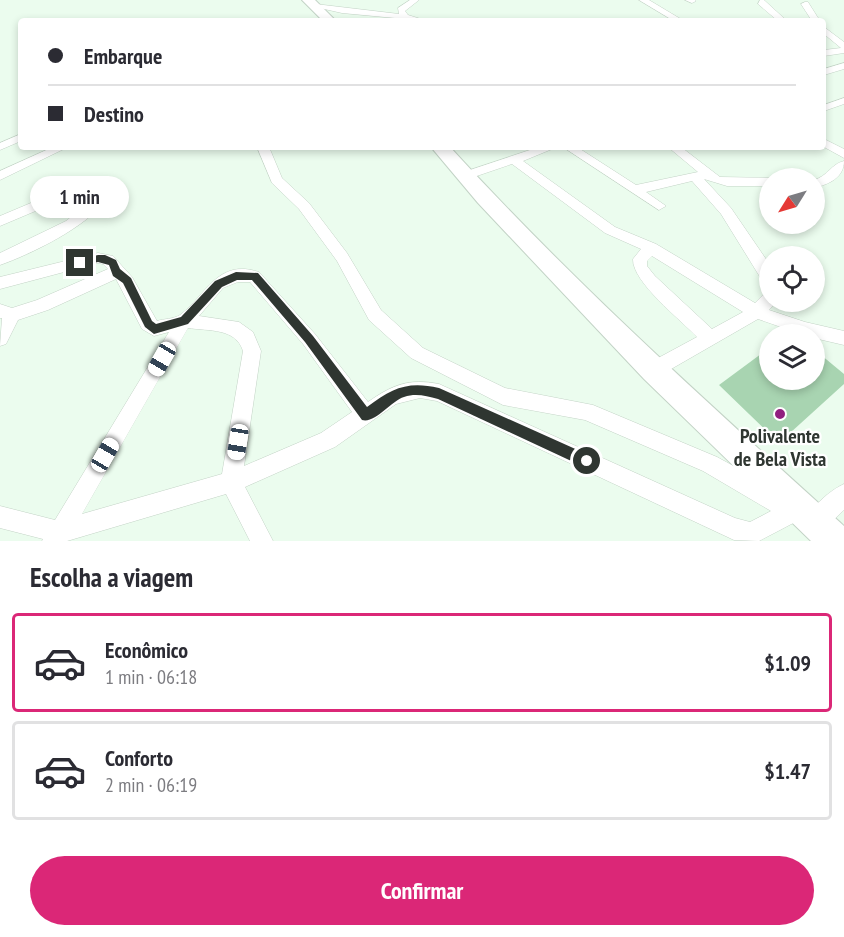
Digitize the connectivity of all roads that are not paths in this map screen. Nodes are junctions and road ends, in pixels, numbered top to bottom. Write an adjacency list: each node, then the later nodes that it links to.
1 (415, 0): 6 (street)
2 (643, 0): 9 (street)
3 (312, 2): 6 (street); 7 (main road)
4 (761, 2): 10 (street)
5 (805, 4): 11 (street)
6 (405, 16): 8 (street)
7 (326, 18)
8 (412, 18)
9 (675, 18)
10 (780, 18)
11 (814, 18)
12 (828, 37): 13 (street)
13 (844, 45)
14 (844, 50): 15 (street)
15 (826, 53)
16 (844, 66): 17 (street)
17 (826, 71)
18 (844, 101): 19 (street)
19 (826, 107): 20 (street)
20 (844, 111)
21 (18, 138): 23 (street)
22 (826, 143): 30 (street)
23 (0, 147)
24 (56, 150): 34 (street)
25 (264, 150): 57 (street)
26 (443, 150): 35 (main road)
27 (542, 150): 31 (street)
28 (574, 150): 38 (street)
29 (677, 150): 33 (street)
30 (844, 154)
31 (514, 160): 35 (street); 41 (street)
32 (844, 165): 36 (street)
33 (701, 175): 37 (street); 38 (street); 43 (street)
34 (0, 176)
35 (465, 176): 52 (main road)
36 (825, 181)
37 (759, 182)
38 (634, 190): 39 (street)
39 (658, 206)
40 (0, 221): 42 (street)
41 (651, 248): 46 (street); 49 (street)
42 (0, 260)
43 (759, 261)
44 (117, 273): 45 (street); 47 (street); 48 (street)
45 (0, 283)
46 (757, 312): 49 (street); 50 (street)
47 (6, 313): 51 (street)
48 (184, 321): 53 (street); 54 (street); 58 (street)
49 (710, 338): 52 (street)
50 (844, 338)
51 (0, 339)
52 (653, 370): 57 (main road)
53 (366, 415): 54 (street); 57 (street)
54 (231, 482): 58 (street); 59 (street)
55 (844, 495): 57 (street)
56 (0, 517): 58 (street)
57 (810, 520)
58 (57, 537)
59 (262, 541)

